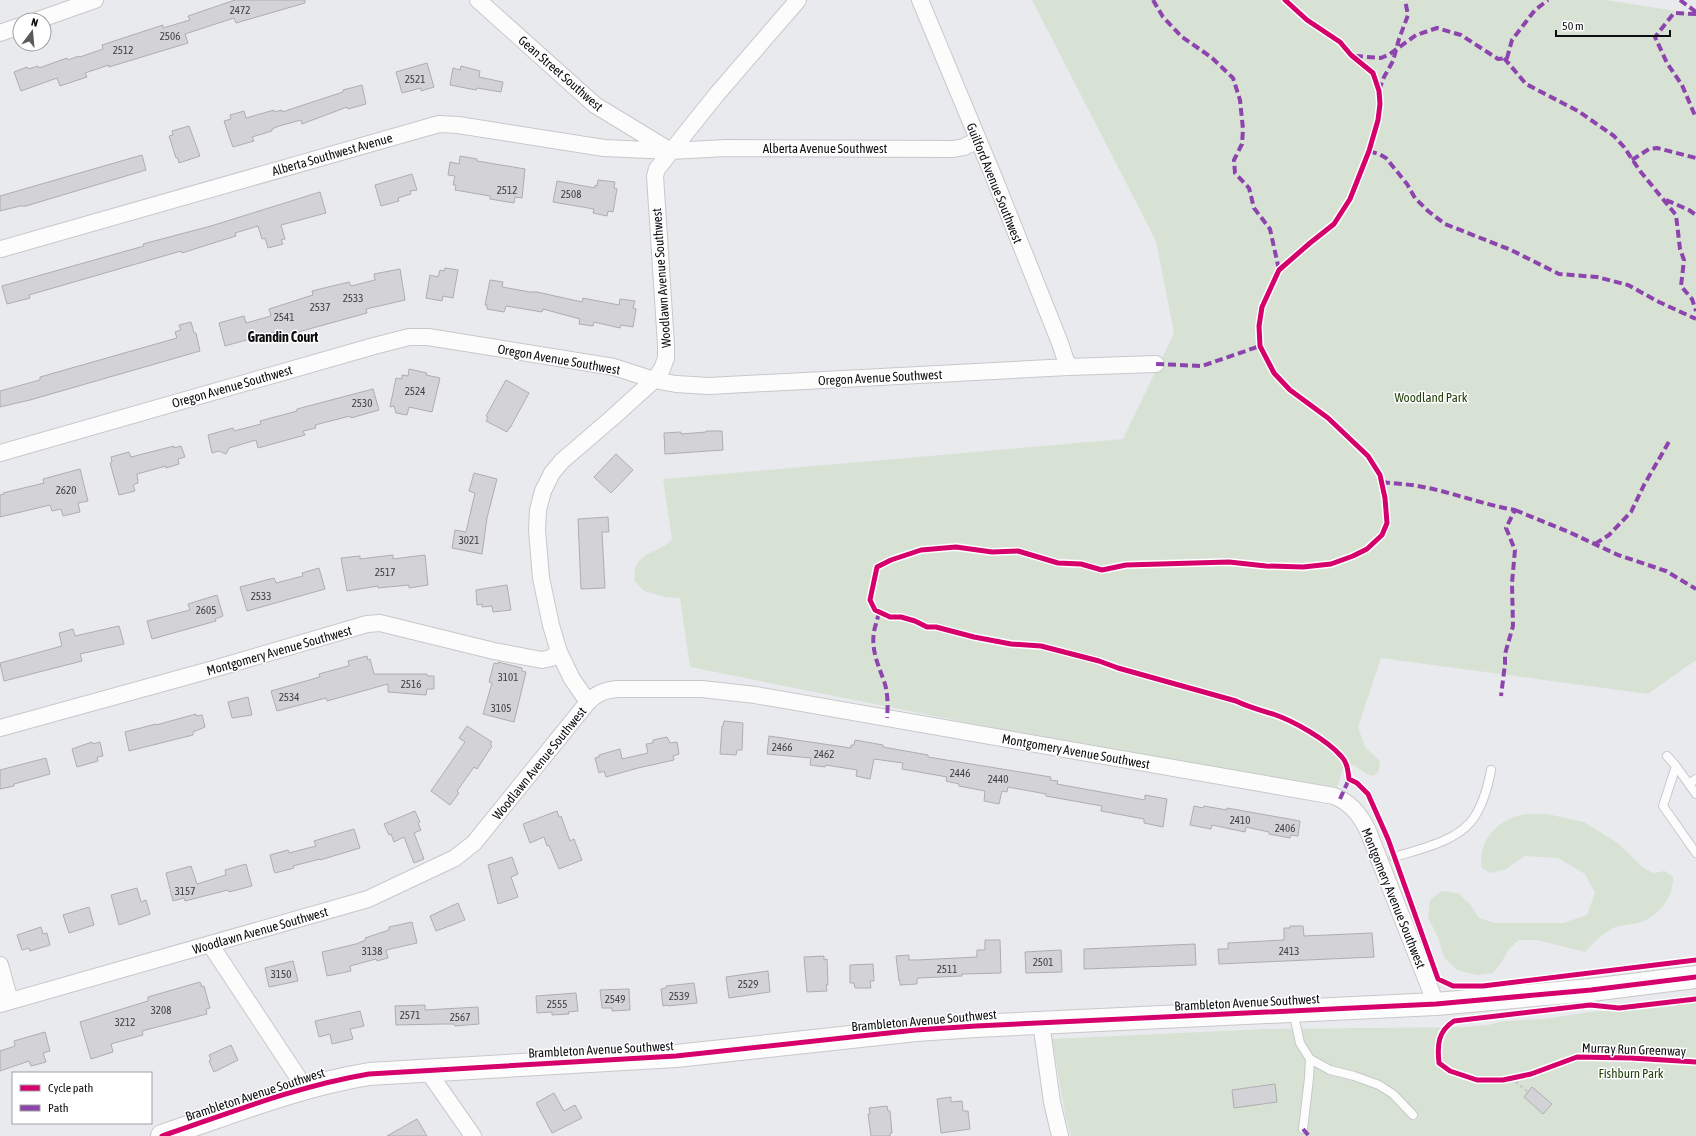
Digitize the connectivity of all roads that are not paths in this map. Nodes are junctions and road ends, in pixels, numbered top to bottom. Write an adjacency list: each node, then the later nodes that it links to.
1 (94, 0): 5 (street)
2 (478, 0): 9 (street, Gean Street Southwest)
3 (798, 0): 9 (street, Woodlawn Avenue Southwest)
4 (920, 0): 8 (street, Guilford Avenue Southwest)
5 (52, 15)
6 (12, 29): 7 (street)
7 (0, 33)
8 (978, 140): 9 (street, Alberta Avenue Southwest); 12 (street, Guilford Avenue Southwest)
9 (671, 151): 10 (street, Alberta Southwest Avenue); 13 (street, Woodlawn Avenue Southwest)
10 (1, 249)
11 (1156, 364): 12 (street, Oregon Avenue Southwest)
12 (1068, 367): 13 (street, Oregon Avenue Southwest)
13 (654, 380): 14 (street, Oregon Avenue Southwest); 15 (street, Woodlawn Avenue Southwest)
14 (0, 453)
15 (560, 652): 16 (street, Woodlawn Avenue Southwest); 17 (street, Montgomery Avenue Southwest)
16 (588, 702): 26 (street, Woodlawn Avenue Southwest); 30 (street, Montgomery Avenue Southwest)
17 (0, 728)
18 (1667, 756): 19 (lane)
19 (1676, 766): 22 (lane); 24 (lane)
20 (1491, 770): 25 (lane)
21 (1696, 779): 22 (lane)
22 (1689, 784): 23 (lane)
23 (1696, 794)
24 (1696, 853)
25 (1394, 857)
26 (210, 944): 29 (street, Woodlawn Avenue Southwest); 35 (street)
27 (0, 965): 29 (street)
28 (1696, 977): 30 (main road, Brambleton Avenue Southwest)
29 (5, 1002)
30 (1436, 1004): 31 (main road, Brambleton Avenue Southwest)
31 (1293, 1011): 32 (main road, Brambleton Avenue Southwest); 33 (lane)
32 (1041, 1022): 34 (main road, Brambleton Avenue Southwest); 40 (street)
33 (1310, 1058): 36 (lane); 37 (lane)
34 (427, 1070): 35 (main road, Brambleton Avenue Southwest); 39 (street)
35 (305, 1088): 38 (main road, Brambleton Avenue Southwest)
36 (1412, 1115)
37 (1303, 1129)
38 (162, 1136)
39 (473, 1136)
40 (1060, 1136)

